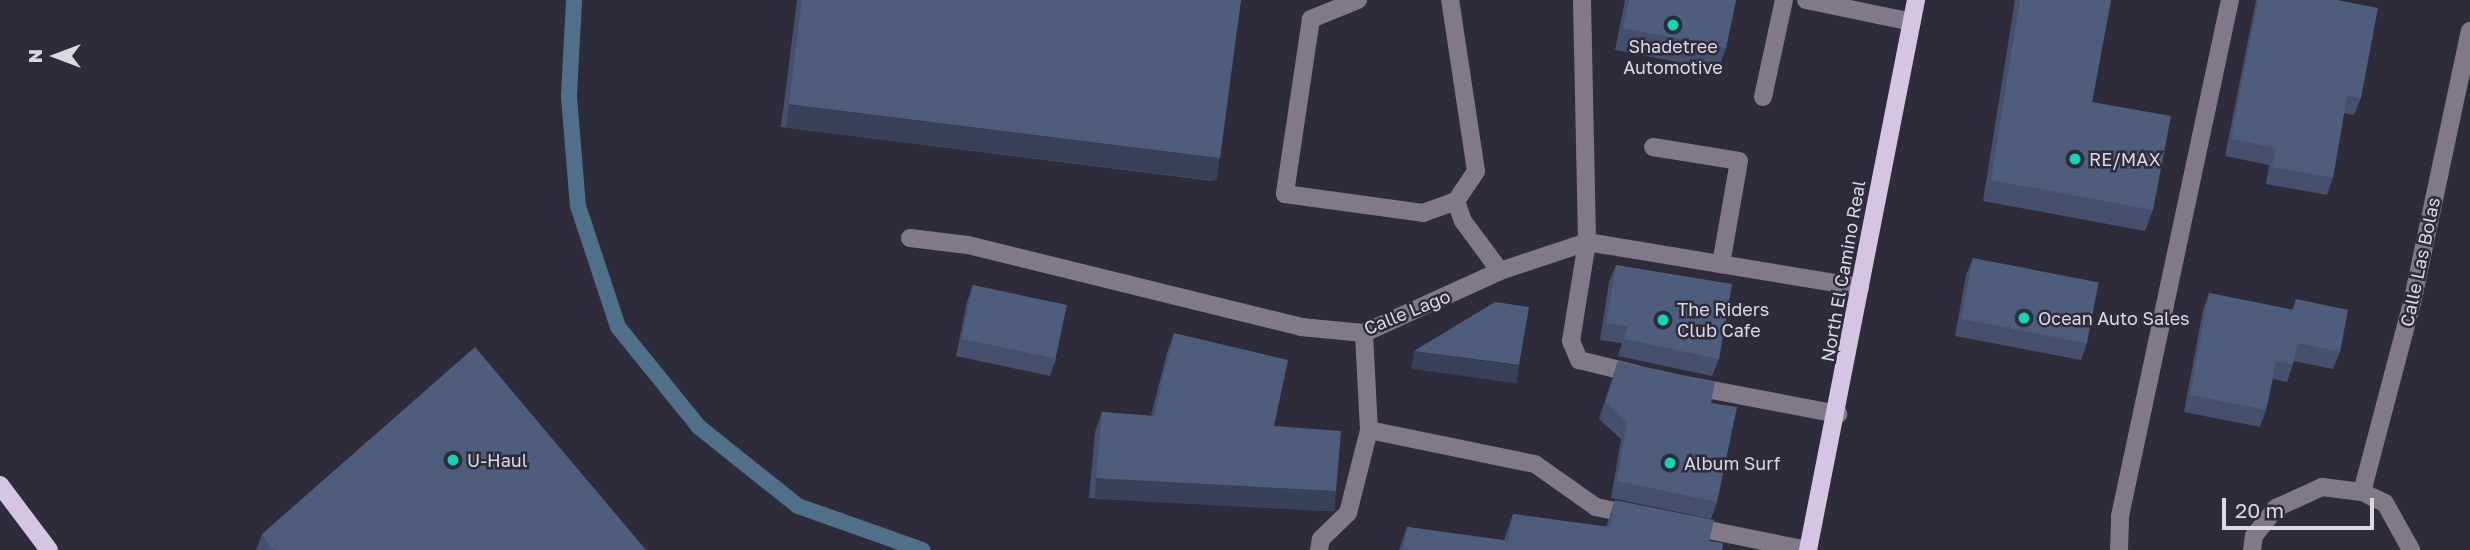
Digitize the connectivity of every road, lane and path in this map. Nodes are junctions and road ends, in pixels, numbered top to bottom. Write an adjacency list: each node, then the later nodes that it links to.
1 (1358, 0): 12 (street)
2 (1450, 0): 12 (street)
3 (1582, 0): 14 (street)
4 (1784, 0): 10 (street)
5 (1806, 0): 8 (street)
6 (1916, 0): 8 (main road, North El Camino Real)
7 (2230, 0): 28 (street)
8 (1912, 22): 17 (main road, North El Camino Real)
9 (2470, 31): 22 (street, Calle Las Bolas)
10 (1763, 97)
11 (1653, 147): 15 (street)
12 (1456, 201): 16 (street)
13 (910, 238): 18 (street, Calle Lago)
14 (1587, 242): 15 (street, Calle Lago); 16 (street, Calle Lago); 19 (street)
15 (1721, 264): 17 (street, Calle Lago)
16 (1500, 271): 18 (street, Calle Lago)
17 (1860, 287): 19 (main road, North El Camino Real)
18 (1364, 333): 20 (street)
19 (1838, 414): 27 (main road, North El Camino Real)
20 (1369, 429): 23 (street); 26 (street)
21 (0, 485): 25 (main road)
22 (2362, 492): 29 (street); 30 (street)
23 (1648, 518)
24 (1674, 523): 27 (street)
25 (48, 550)
26 (1320, 550)
27 (1808, 550)
28 (2119, 550)
29 (2252, 550)
30 (2411, 550)

